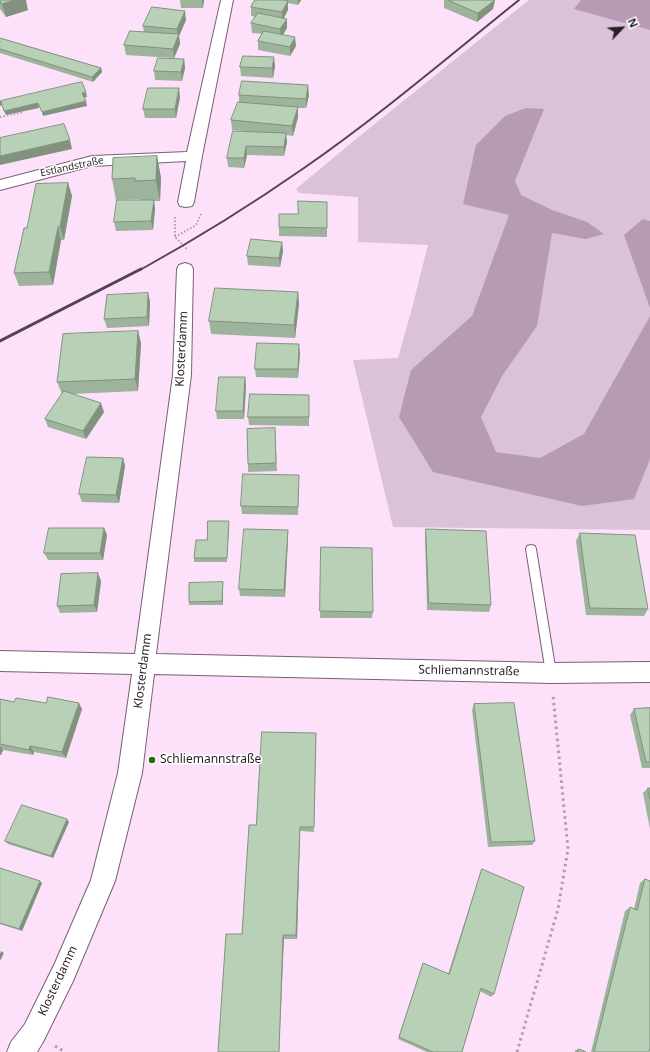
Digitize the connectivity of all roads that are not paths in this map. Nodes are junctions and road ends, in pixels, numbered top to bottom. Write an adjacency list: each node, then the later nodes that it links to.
1 (227, 0): 2 (street)
2 (194, 156): 3 (street, Estlandstraße); 4 (street)
3 (0, 185)
4 (181, 206)
5 (187, 261): 8 (street, Klosterdamm)
6 (531, 549): 10 (lane)
7 (0, 660): 8 (street, Schliemannstraße)
8 (145, 663): 10 (street, Schliemannstraße); 11 (street, Klosterdamm)
9 (650, 672): 10 (street, Schliemannstraße)
10 (551, 673)
11 (21, 1052)

